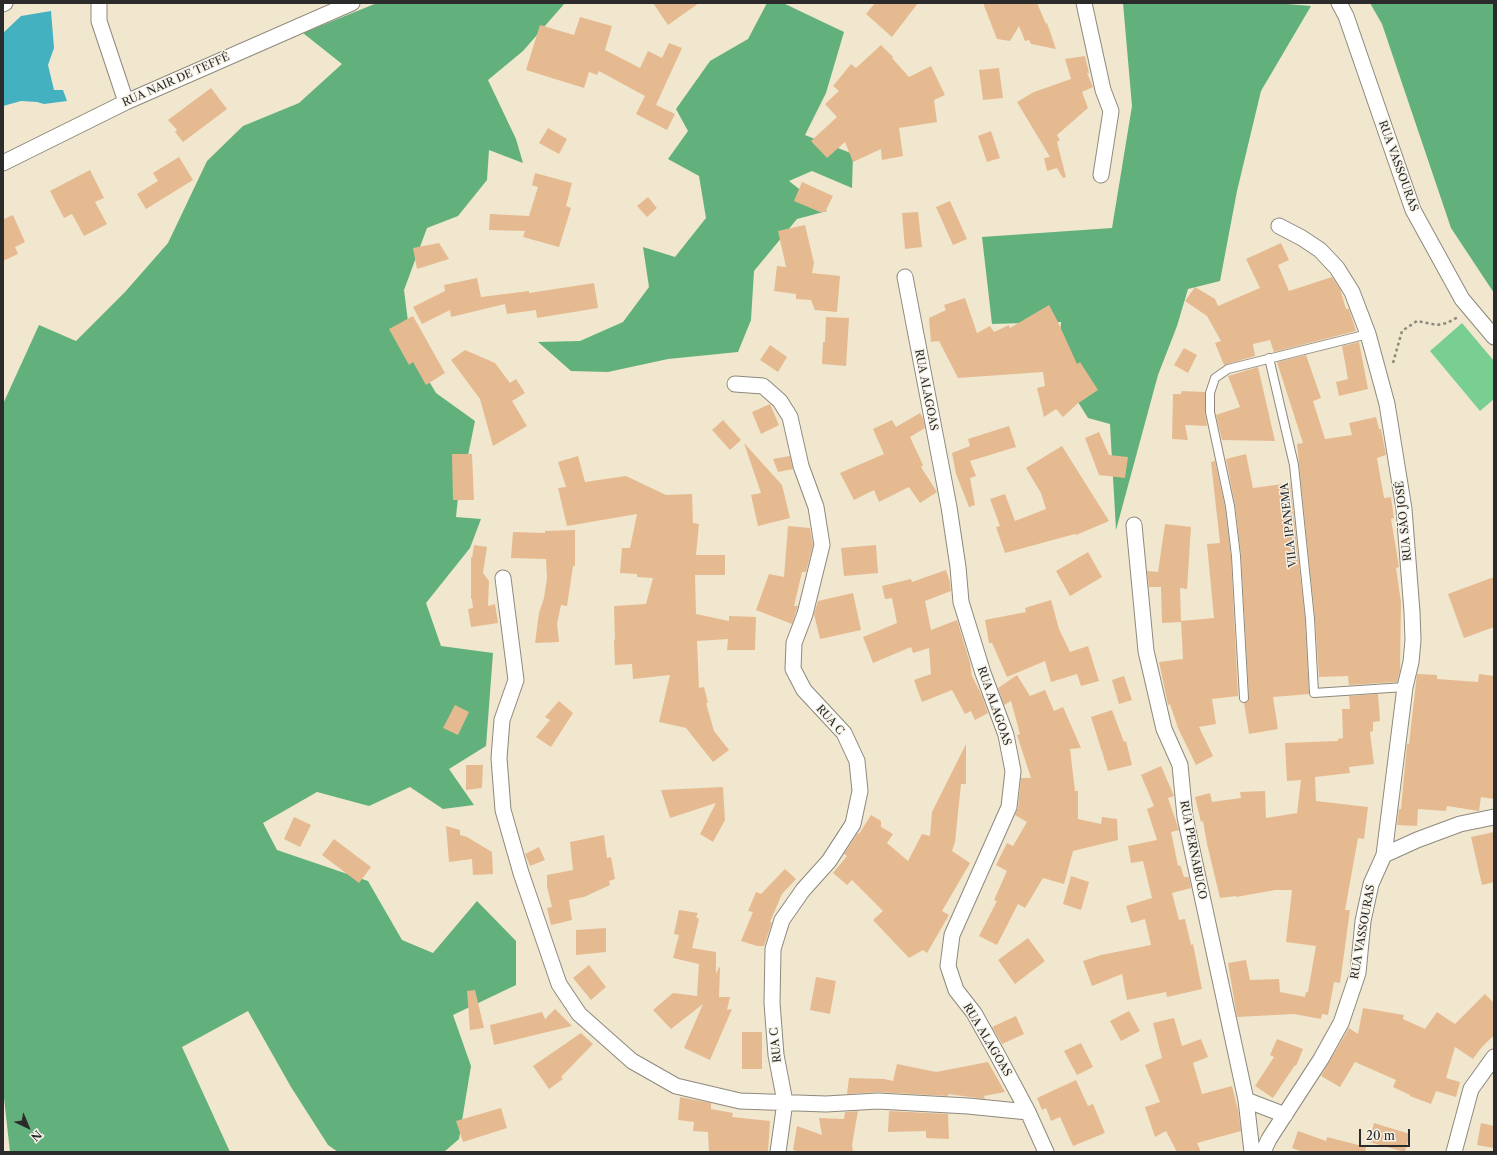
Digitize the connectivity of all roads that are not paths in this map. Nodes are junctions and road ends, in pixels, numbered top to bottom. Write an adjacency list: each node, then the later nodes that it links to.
1 (99, 3): 5 (street)
2 (352, 3): 5 (street, RUA NAIR DE TEFFÉ)
3 (1084, 3): 7 (street)
4 (1339, 3): 11 (street, RUA VASSOURAS)
5 (126, 102): 6 (street, RUA NAIR DE TEFFÉ)
6 (3, 163)
7 (1101, 175)
8 (1278, 226): 10 (street, RUA SÃO JOSÉ)
9 (905, 277): 23 (street, RUA ALAGOAS)
10 (1368, 334): 12 (lane); 16 (street, RUA SÃO JOSÉ)
11 (1494, 337)
12 (1269, 358): 16 (lane, VILA IPANEMA); 17 (lane)
13 (735, 384): 22 (street, RUA C)
14 (1134, 525): 21 (street, RUA PERNABUCO)
15 (504, 578): 22 (street)
16 (1405, 687): 19 (street, RUA SÃO JOSÉ)
17 (1244, 698)
18 (1494, 817): 19 (street)
19 (1384, 855): 24 (street, RUA VASSOURAS)
20 (1494, 1057): 29 (street)
21 (1246, 1100): 24 (street); 27 (street, RUA PERNABUCO)
22 (785, 1102): 23 (street); 25 (street, RUA C)
23 (1028, 1112): 26 (street, RUA ALAGOAS)
24 (1285, 1115): 28 (street, RUA VASSOURAS)
25 (778, 1152)
26 (1046, 1152)
27 (1252, 1152)
28 (1263, 1152)
29 (1454, 1152)

